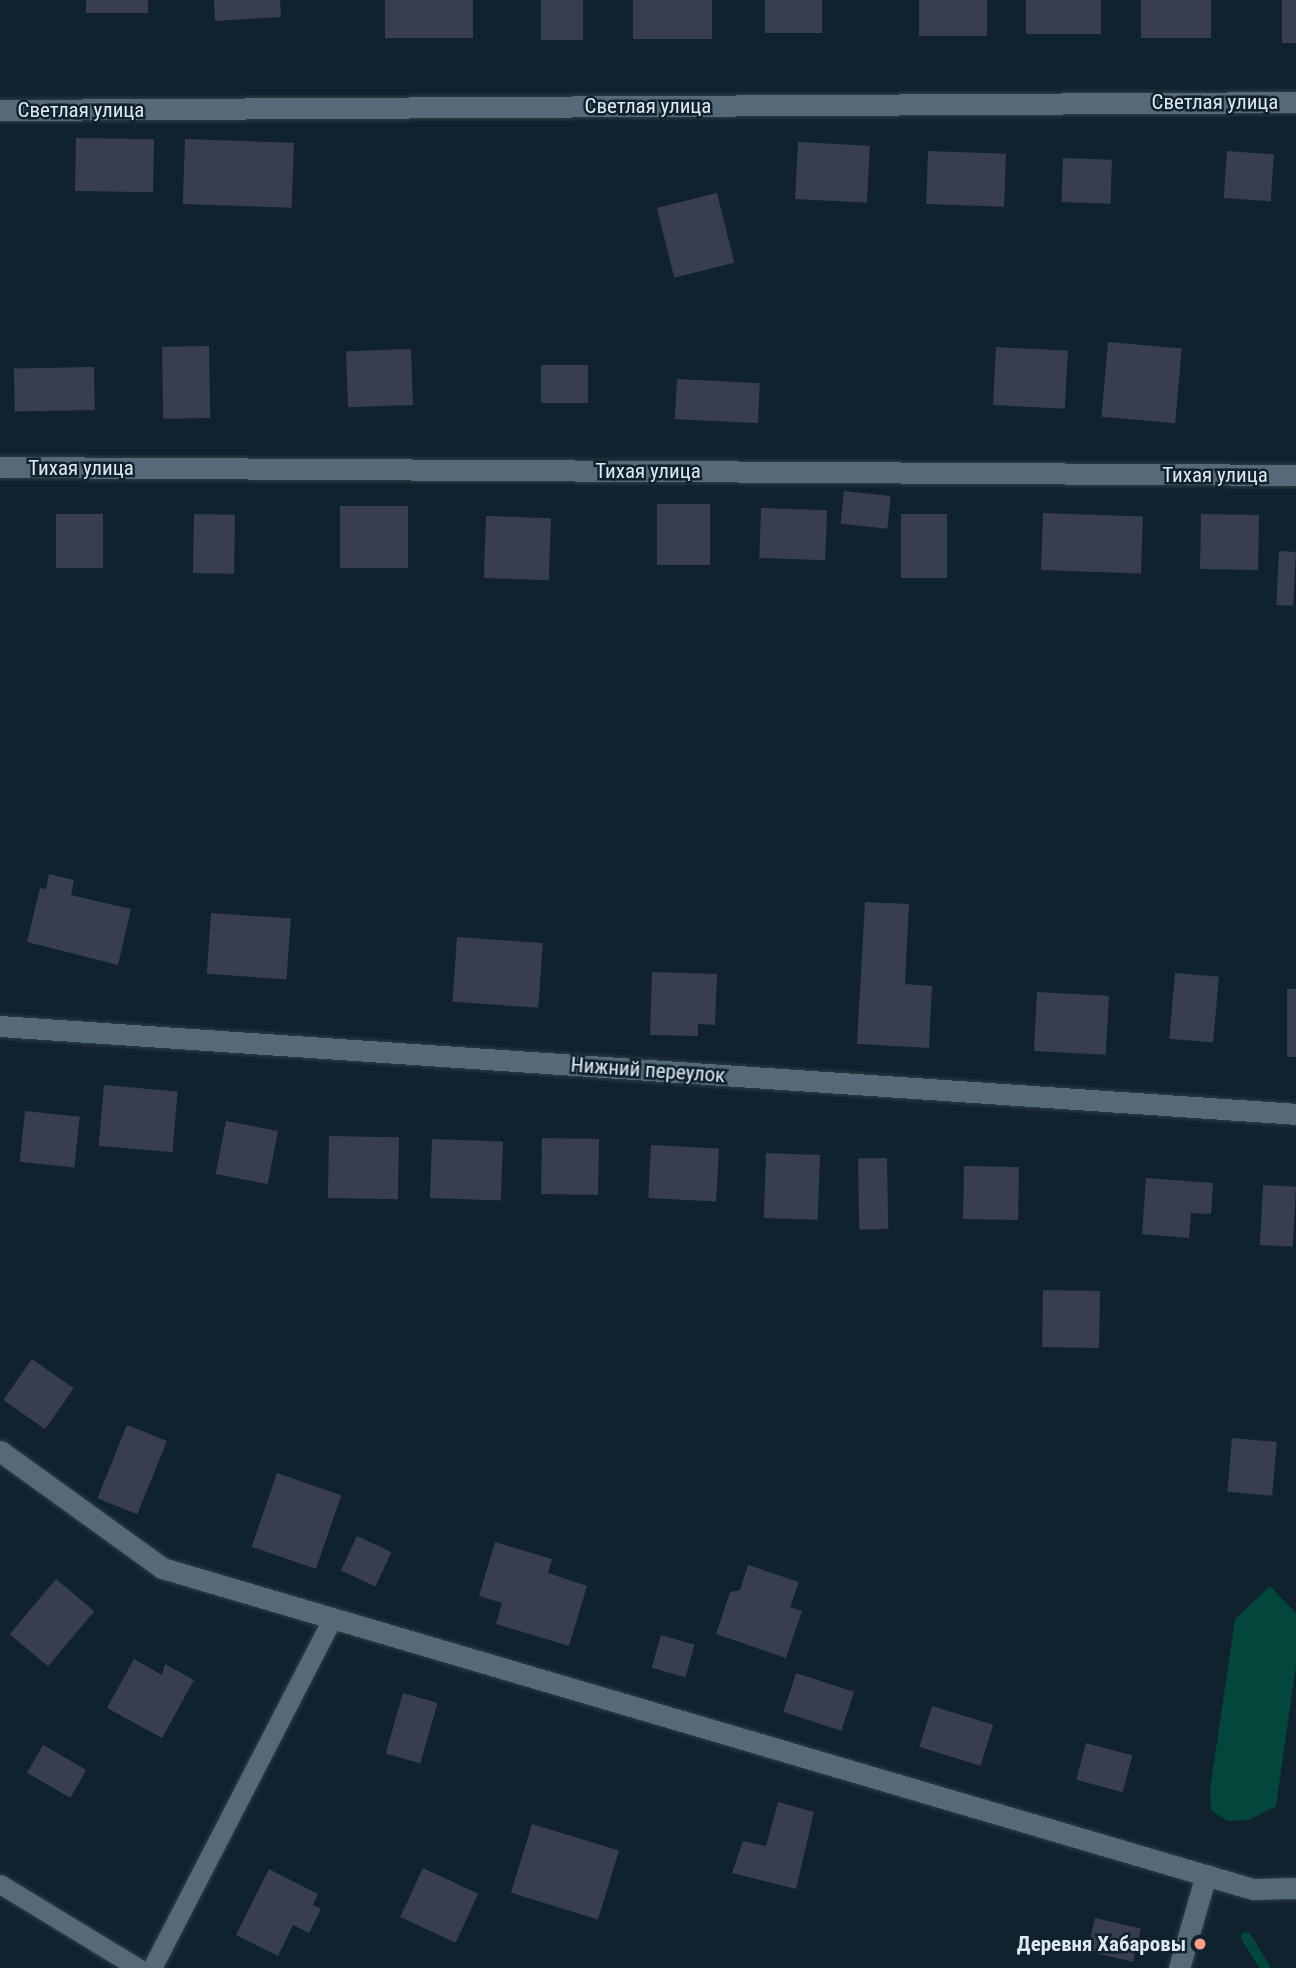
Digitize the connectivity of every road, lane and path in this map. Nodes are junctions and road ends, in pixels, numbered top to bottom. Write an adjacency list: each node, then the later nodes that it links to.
1 (1296, 102): 2 (street, Светлая улица)
2 (0, 110)
3 (0, 467): 4 (street, Тихая улица)
4 (1296, 475)
5 (0, 1026): 6 (street, Нижний переулок)
6 (1296, 1114)
7 (0, 1451): 8 (street)
8 (332, 1620): 9 (street); 13 (lane)
9 (1206, 1875): 11 (street); 14 (street)
10 (0, 1884): 12 (lane)
11 (1296, 1888)
12 (138, 1968)
13 (152, 1968)
14 (1179, 1968)

